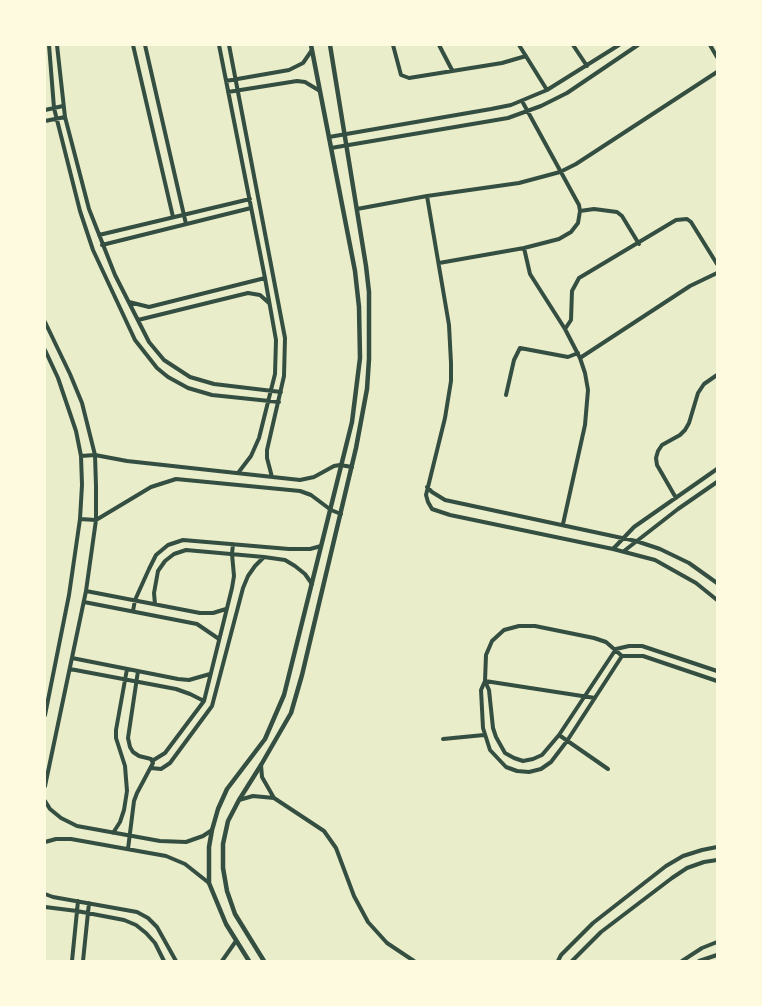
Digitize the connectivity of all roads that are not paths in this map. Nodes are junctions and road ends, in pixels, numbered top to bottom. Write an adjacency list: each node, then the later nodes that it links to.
1 (49, 45): 29 (street)
2 (58, 45): 28 (street)
3 (133, 45): 46 (street)
4 (145, 45): 45 (street)
5 (219, 45): 22 (street)
6 (229, 45): 21 (street)
7 (330, 45): 35 (street)
8 (393, 45): 19 (street)
9 (439, 45): 19 (street)
10 (519, 45): 16 (street)
11 (573, 45): 18 (street)
12 (619, 45): 18 (street)
13 (638, 45): 31 (street)
14 (710, 45): 17 (street)
15 (312, 48): 21 (street); 25 (street)
16 (526, 56): 19 (street); 24 (street)
17 (717, 57)
18 (587, 66): 24 (street)
19 (452, 70)
20 (717, 72): 39 (street)
21 (236, 79): 22 (street); 23 (street)
22 (226, 81): 26 (street)
23 (238, 90): 25 (street); 26 (street); 66 (street)
24 (548, 90): 27 (street)
25 (320, 91): 36 (street)
26 (228, 92): 41 (street)
27 (522, 101): 31 (street); 35 (street)
28 (64, 106): 29 (street); 32 (street)
29 (54, 108): 30 (street); 33 (street)
30 (45, 110)
31 (528, 111): 37 (street); 39 (street)
32 (65, 117): 33 (street); 48 (street)
33 (57, 119): 34 (street); 68 (street)
34 (45, 121)
35 (344, 134): 36 (street); 37 (street)
36 (329, 137): 38 (street)
37 (346, 146): 38 (street); 43 (street)
38 (331, 148): 72 (street)
39 (560, 172): 40 (street); 44 (street)
40 (427, 196): 43 (street); 52 (street)
41 (250, 199): 42 (street); 45 (street)
42 (251, 208): 47 (street); 55 (street)
43 (357, 209): 73 (street)
44 (580, 211): 49 (street); 51 (street)
45 (183, 215): 46 (street); 47 (street)
46 (173, 217): 48 (street)
47 (186, 224): 50 (street)
48 (99, 236): 50 (street)
49 (639, 244): 53 (street); 60 (street)
50 (102, 245): 56 (street)
51 (524, 248): 52 (street); 60 (street)
52 (439, 263): 78 (street)
53 (717, 264)
54 (717, 273): 63 (street)
55 (265, 278): 56 (street); 57 (street)
56 (129, 302): 58 (street)
57 (270, 303): 58 (street); 65 (street)
58 (138, 320): 65 (street)
59 (45, 322): 70 (street)
60 (565, 329): 62 (street)
61 (45, 350): 71 (street)
62 (578, 353): 63 (street); 67 (street)
63 (580, 358): 84 (street)
64 (717, 375): 79 (street)
65 (272, 391): 66 (street); 68 (street)
66 (281, 392): 69 (street)
67 (506, 395)
68 (269, 401): 69 (street); 75 (street)
69 (279, 402): 76 (street)
70 (95, 455): 71 (street); 75 (street); 83 (street)
71 (81, 456): 82 (street)
72 (340, 465): 73 (street); 76 (street); 80 (street)
73 (352, 468): 81 (street)
74 (717, 468): 79 (street)
75 (238, 473): 76 (street)
76 (272, 477)
77 (717, 482): 86 (street)
78 (427, 487): 84 (street); 89 (street)
79 (676, 498): 85 (street)
80 (331, 510): 81 (street); 83 (street); 88 (street)
81 (342, 514): 128 (street)
82 (80, 519): 83 (street); 120 (street)
83 (96, 520): 97 (street)
84 (563, 524): 85 (street)
85 (622, 537): 86 (street); 89 (street)
86 (636, 540): 90 (street); 91 (street)
87 (233, 544): 88 (street); 92 (street); 98 (street)
88 (321, 546): 96 (street)
89 (613, 548): 91 (street)
90 (660, 548): 94 (street); 95 (street)
91 (624, 551): 94 (street)
92 (232, 554): 93 (street); 101 (street); 102 (street)
93 (264, 557): 96 (street); 129 (street)
94 (655, 560): 99 (street)
95 (717, 583)
96 (312, 584): 135 (street)
97 (86, 591): 98 (street); 100 (street)
98 (135, 600): 101 (street); 103 (street)
99 (717, 600)
100 (84, 602): 103 (street); 107 (street)
101 (155, 604): 102 (street)
102 (226, 609): 104 (street)
103 (133, 611): 104 (street)
104 (219, 639): 112 (street)
105 (616, 650): 106 (street); 111 (street); 115 (street); 117 (street)
106 (622, 656): 114 (street); 118 (street)
107 (72, 658): 108 (street); 109 (street)
108 (70, 669): 113 (street); 131 (street)
109 (126, 669): 110 (street); 113 (street)
110 (138, 671): 112 (street); 116 (street)
111 (717, 671)
112 (210, 674): 119 (street)
113 (125, 680): 116 (street); 126 (street)
114 (717, 680)
115 (485, 681): 117 (street); 121 (street); 122 (street)
116 (137, 682): 119 (street); 125 (street)
117 (585, 697): 118 (street); 122 (street)
118 (595, 698): 124 (street)
119 (204, 700): 127 (street)
120 (45, 715)
121 (484, 735): 123 (street); 124 (street)
122 (559, 736): 124 (street)
123 (443, 738)
124 (567, 741): 130 (street)
125 (133, 752): 126 (street); 127 (street)
126 (123, 757): 136 (street)
127 (152, 761): 129 (street)
128 (261, 765): 132 (street); 133 (street)
129 (151, 768): 137 (street)
130 (608, 769)
131 (45, 786)
132 (274, 798): 133 (street); 159 (street)
133 (238, 800): 158 (street)
134 (45, 802): 136 (street)
135 (212, 830): 137 (street); 142 (street)
136 (113, 833): 137 (street)
137 (131, 836): 140 (street)
138 (45, 842): 140 (street)
139 (717, 848): 160 (street)
140 (128, 849): 142 (street)
141 (717, 860): 161 (street)
142 (209, 882): 149 (street)
143 (45, 894): 144 (street)
144 (78, 901): 145 (street); 147 (street)
145 (89, 903): 148 (street); 155 (street)
146 (45, 907): 147 (street)
147 (77, 911): 148 (street); 152 (street)
148 (88, 913): 153 (street); 154 (street)
149 (236, 941): 156 (street); 157 (street)
150 (717, 942): 162 (street)
151 (717, 955): 163 (street)
152 (72, 961)
153 (83, 961)
154 (164, 961)
155 (176, 961)
156 (222, 961)
157 (249, 961)
158 (264, 961)
159 (414, 961)
160 (558, 961)
161 (572, 961)
162 (682, 961)
163 (700, 961)

